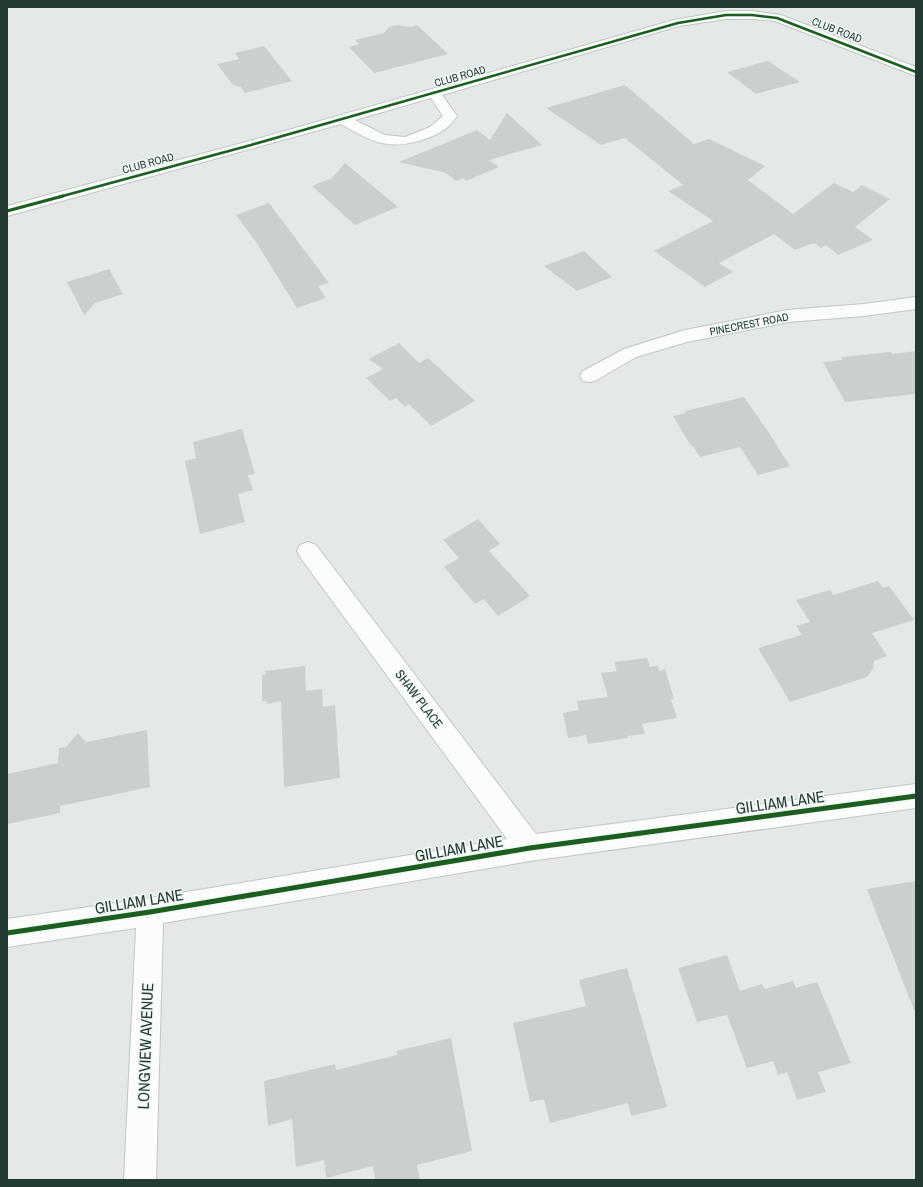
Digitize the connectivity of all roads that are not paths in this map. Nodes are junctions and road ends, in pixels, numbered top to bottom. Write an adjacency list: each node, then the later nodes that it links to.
1 (679, 10): 2 (street)
2 (699, 19): 3 (street, CLUB ROAD); 4 (street, CLUB ROAD)
3 (916, 72)
4 (434, 93): 5 (street, CLUB ROAD); 5 (street)
5 (342, 118): 6 (street, CLUB ROAD)
6 (7, 211)
7 (916, 303): 8 (street, PINECREST ROAD)
8 (589, 376)
9 (308, 551): 11 (street, SHAW PLACE)
10 (916, 796): 11 (street, GILLIAM LANE)
11 (530, 848): 12 (street, GILLIAM LANE)
12 (150, 912): 13 (street, GILLIAM LANE); 14 (street, LONGVIEW AVENUE)
13 (7, 933)
14 (140, 1180)

